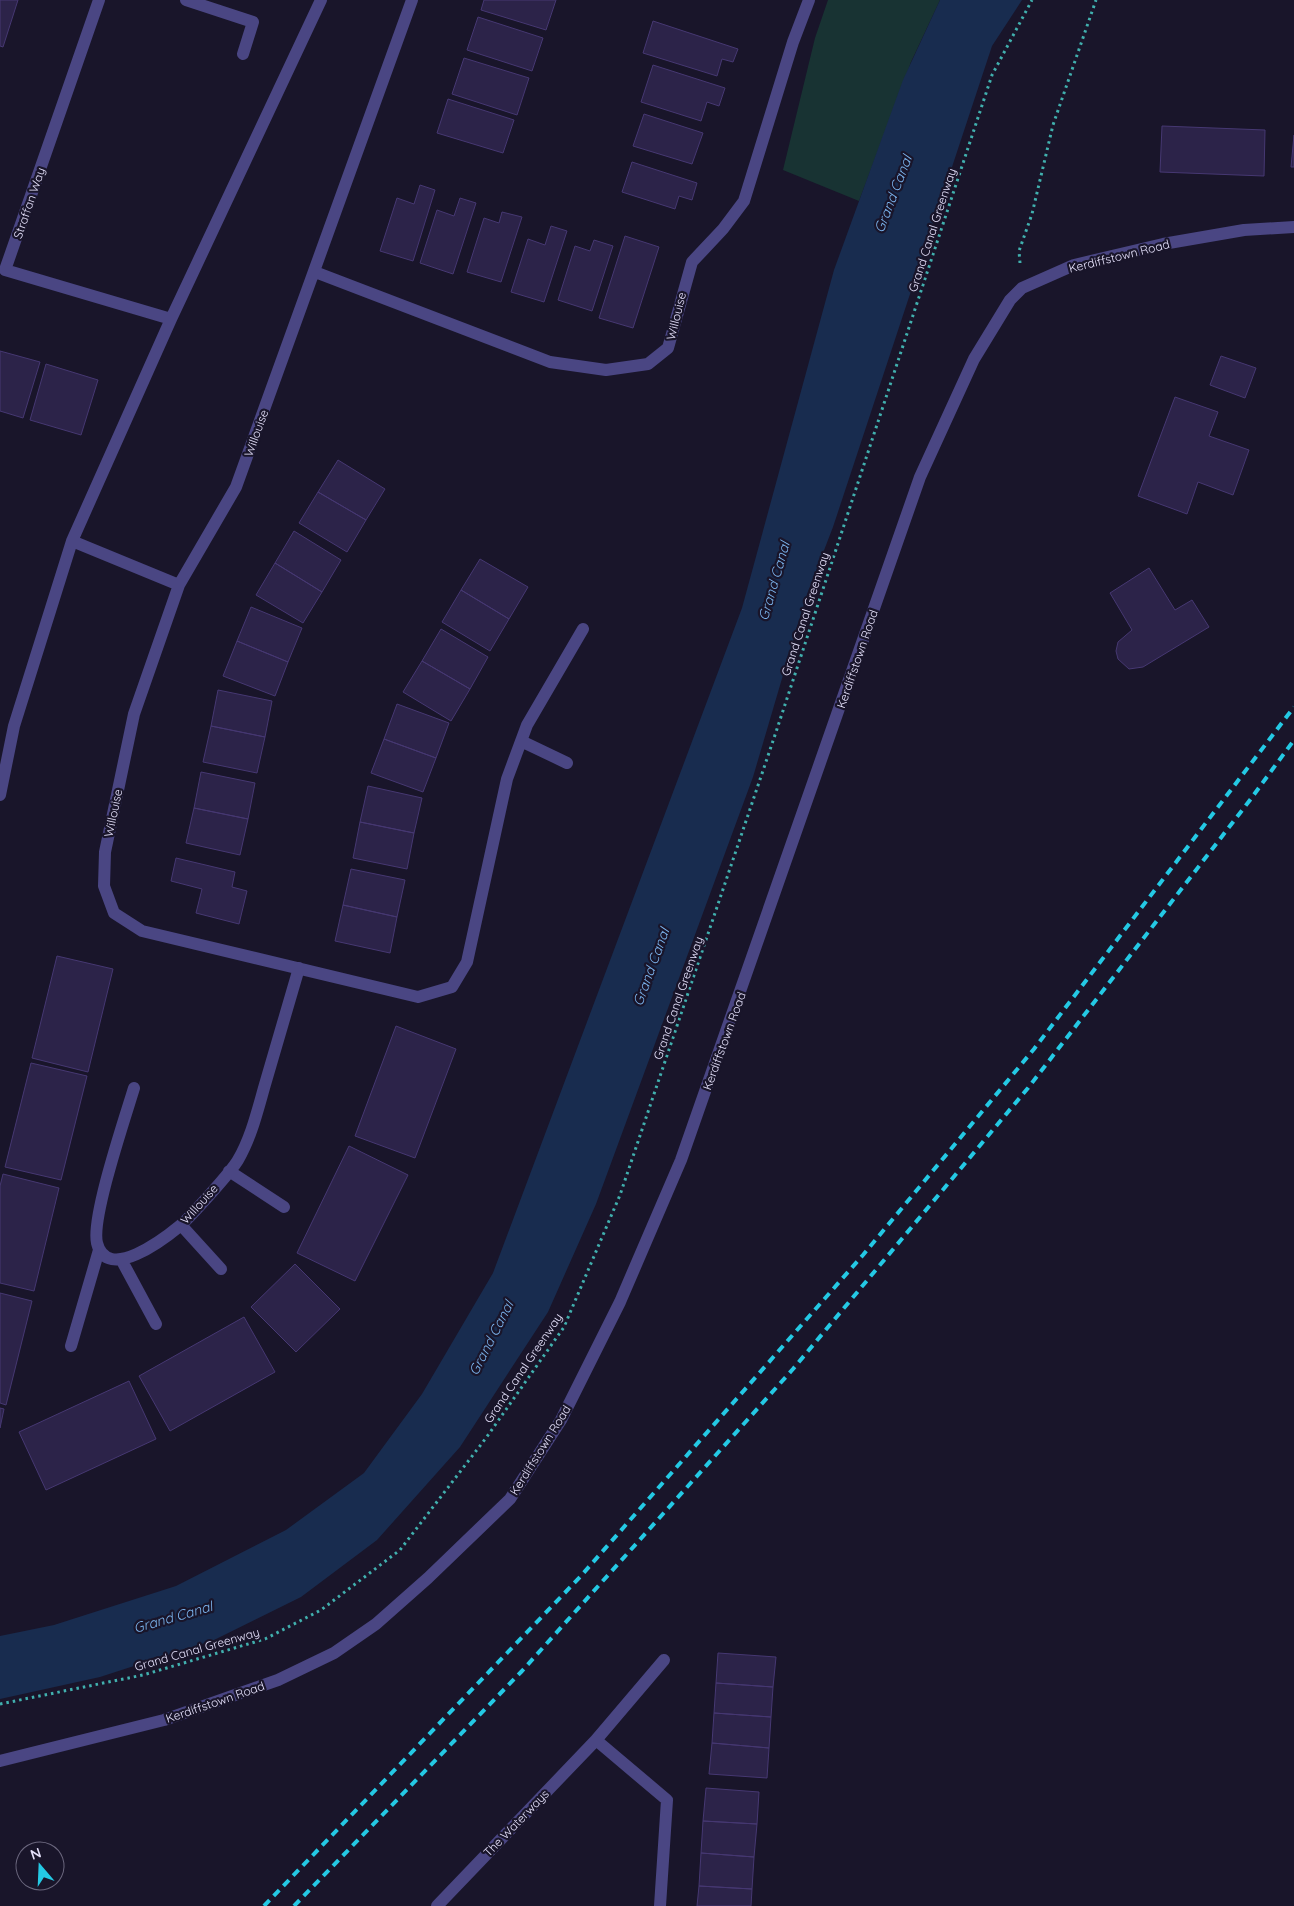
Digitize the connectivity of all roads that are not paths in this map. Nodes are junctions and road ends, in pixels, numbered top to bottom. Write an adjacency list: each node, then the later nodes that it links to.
1 (100, 0): 8 (street, Straffan Way)
2 (186, 0): 6 (street)
3 (321, 0): 10 (street)
4 (412, 0): 9 (street, Willouise)
5 (809, 0): 9 (street, Willouise)
6 (243, 54)
7 (1294, 227): 29 (street, Kerdiffstown Road)
8 (2, 270): 10 (street, Straffan Way)
9 (315, 272): 12 (street, Willouise)
10 (171, 319): 11 (street)
11 (72, 541): 12 (street); 16 (street)
12 (179, 585): 17 (street, Willouise)
13 (583, 630): 14 (street, Willouise)
14 (521, 741): 15 (street); 17 (street, Willouise)
15 (567, 763)
16 (0, 795)
17 (299, 968): 19 (street, Willouise)
18 (134, 1088): 22 (street)
19 (229, 1171): 20 (street); 21 (street, Willouise)
20 (284, 1208)
21 (181, 1225): 23 (street, Willouise); 24 (street)
22 (99, 1250): 23 (street); 26 (street)
23 (122, 1261): 25 (street)
24 (221, 1269)
25 (156, 1324)
26 (71, 1346)
27 (664, 1660): 28 (street, The Waterways)
28 (596, 1740): 30 (street, The Waterways); 31 (street)
29 (0, 1761)
30 (437, 1906)
31 (660, 1906)

